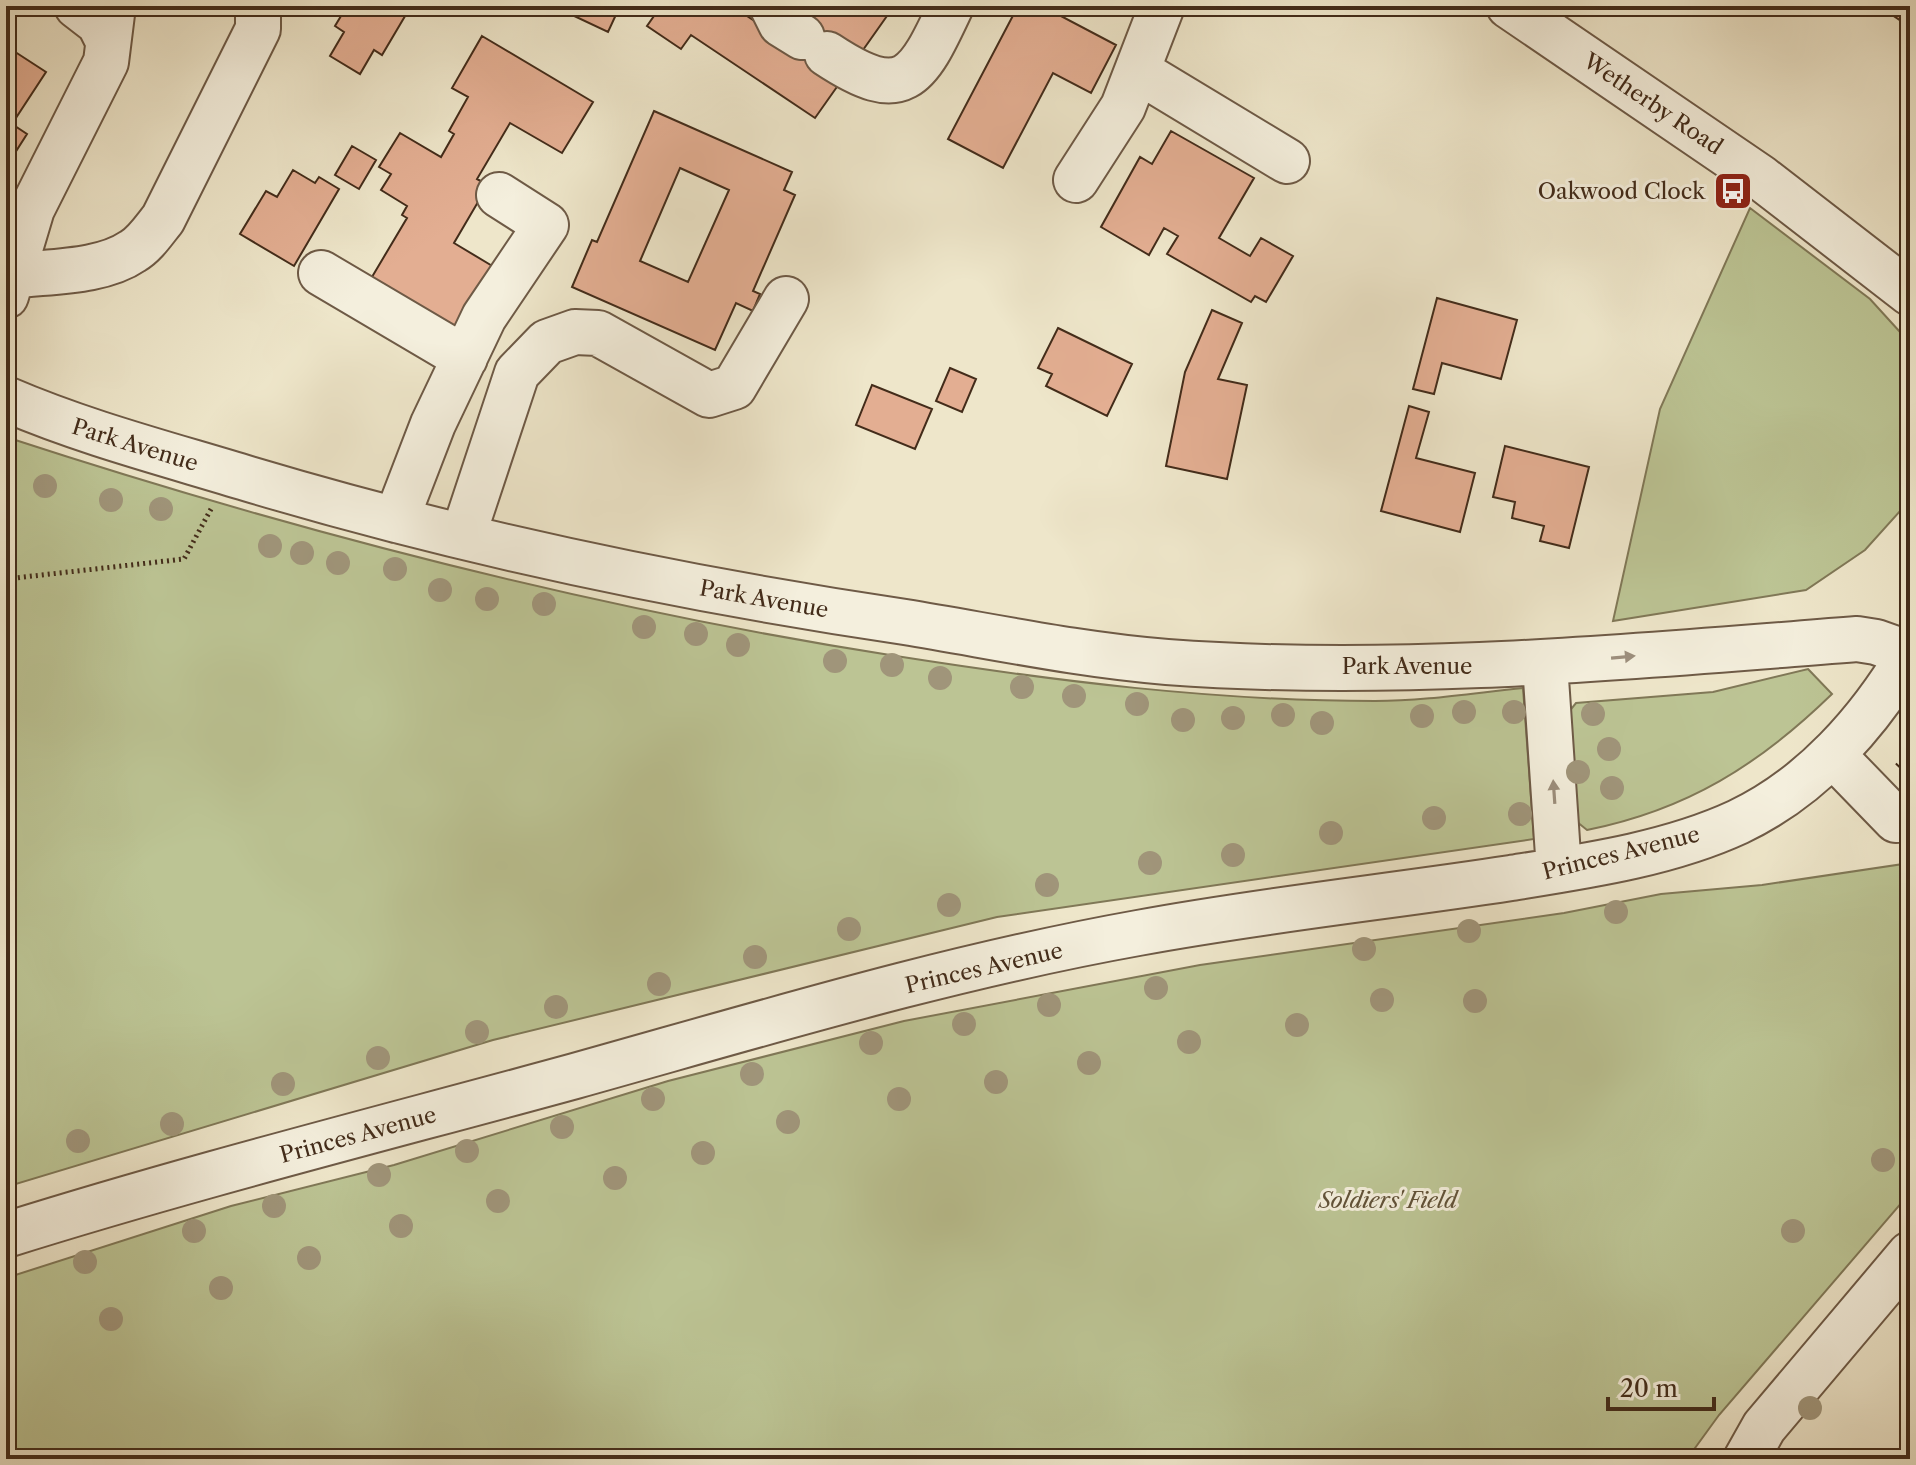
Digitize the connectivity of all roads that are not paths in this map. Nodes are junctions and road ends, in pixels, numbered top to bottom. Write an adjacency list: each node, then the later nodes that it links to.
1 (77, 6): 7 (street)
2 (258, 6): 13 (street)
3 (772, 6): 4 (street)
4 (951, 6)
5 (1162, 6): 8 (street)
6 (1509, 6): 14 (street, Wetherby Road)
7 (111, 24): 13 (street)
8 (1138, 71): 9 (street); 10 (street)
9 (1287, 161)
10 (1076, 180)
11 (499, 195): 16 (street)
12 (321, 273): 16 (street)
13 (9, 286)
14 (1910, 293)
15 (786, 299): 19 (street)
16 (465, 358): 18 (street)
17 (6, 399): 18 (street, Park Avenue)
18 (396, 520): 19 (street, Park Avenue)
19 (463, 536): 21 (street, Park Avenue)
20 (1910, 654): 21 (street, Park Avenue, one-way to 20); 22 (street, Princes Avenue)
21 (1545, 664): 24 (street, one-way to 21)
22 (1833, 755): 23 (street); 24 (street, Princes Avenue)
23 (1910, 816)
24 (1559, 870): 25 (street, Princes Avenue)
25 (6, 1235)
26 (1910, 1254): 27 (street)
27 (1746, 1459)

